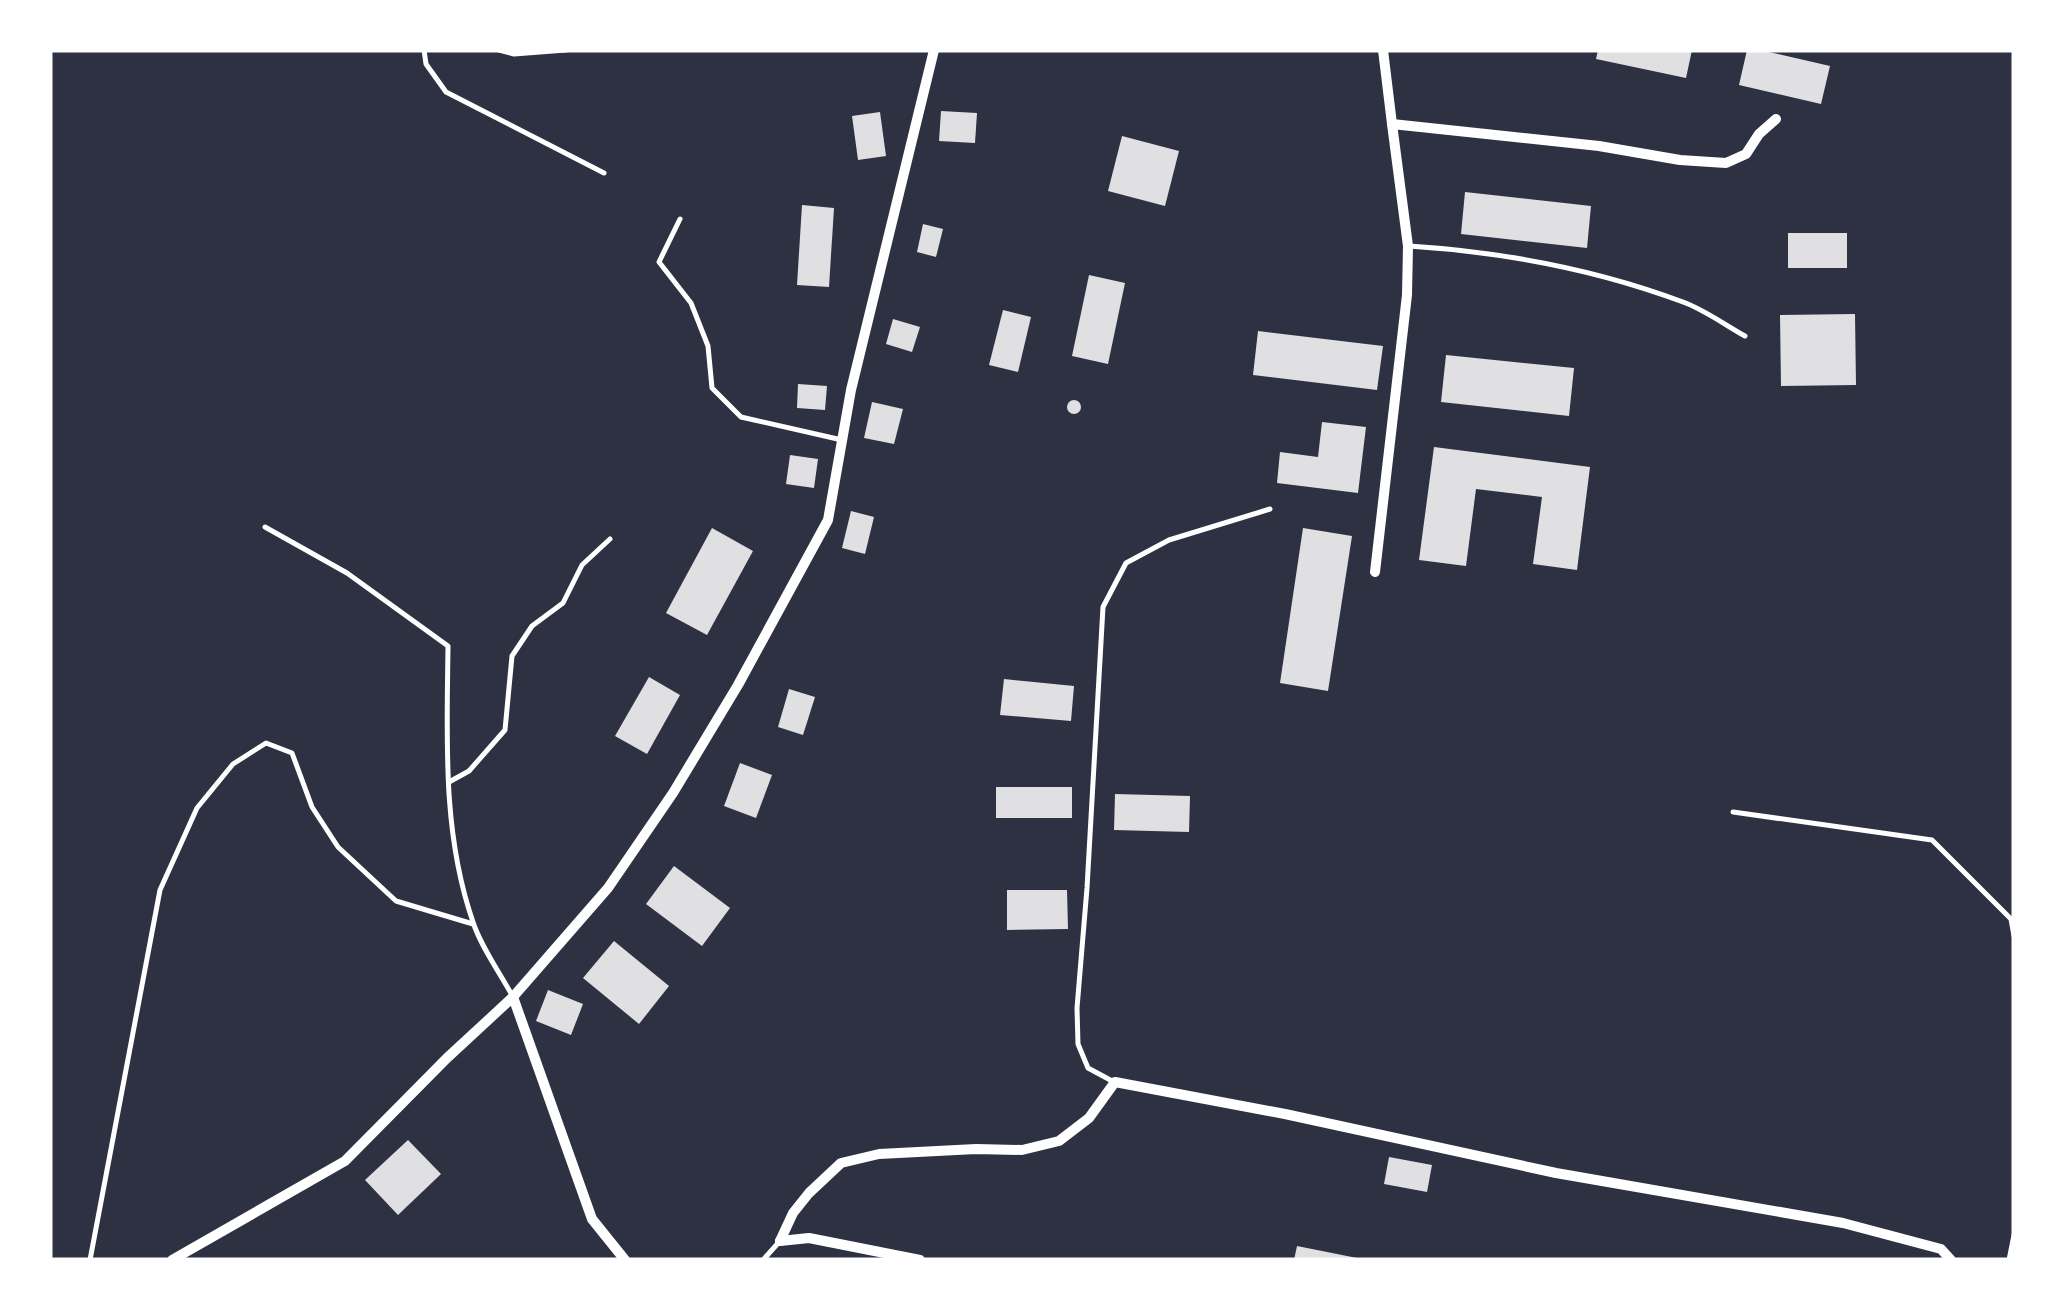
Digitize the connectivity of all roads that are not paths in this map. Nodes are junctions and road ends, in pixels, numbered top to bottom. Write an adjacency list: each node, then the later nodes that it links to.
1 (424, 50): 8 (lane)
2 (499, 50): 3 (lane)
3 (566, 50)
4 (934, 50): 12 (street)
5 (1383, 50): 7 (street)
6 (1776, 119): 7 (street)
7 (1392, 124): 10 (street)
8 (604, 173)
9 (680, 219): 12 (lane)
10 (1408, 246): 11 (lane); 16 (street)
11 (1745, 336)
12 (842, 440): 21 (street)
13 (1270, 510): 22 (lane)
14 (265, 527): 17 (lane)
15 (610, 540): 17 (lane)
16 (1375, 572)
17 (448, 782): 19 (lane)
18 (1733, 812): 20 (lane)
19 (473, 924): 21 (lane); 25 (lane)
20 (2014, 936)
21 (513, 997): 26 (street); 27 (street)
22 (1114, 1082): 24 (street); 30 (street)
23 (2014, 1235): 31 (lane)
24 (780, 1241): 28 (lane); 29 (street)
25 (90, 1260)
26 (172, 1260)
27 (624, 1260)
28 (763, 1260)
29 (920, 1260)
30 (1950, 1260)
31 (2009, 1260)

